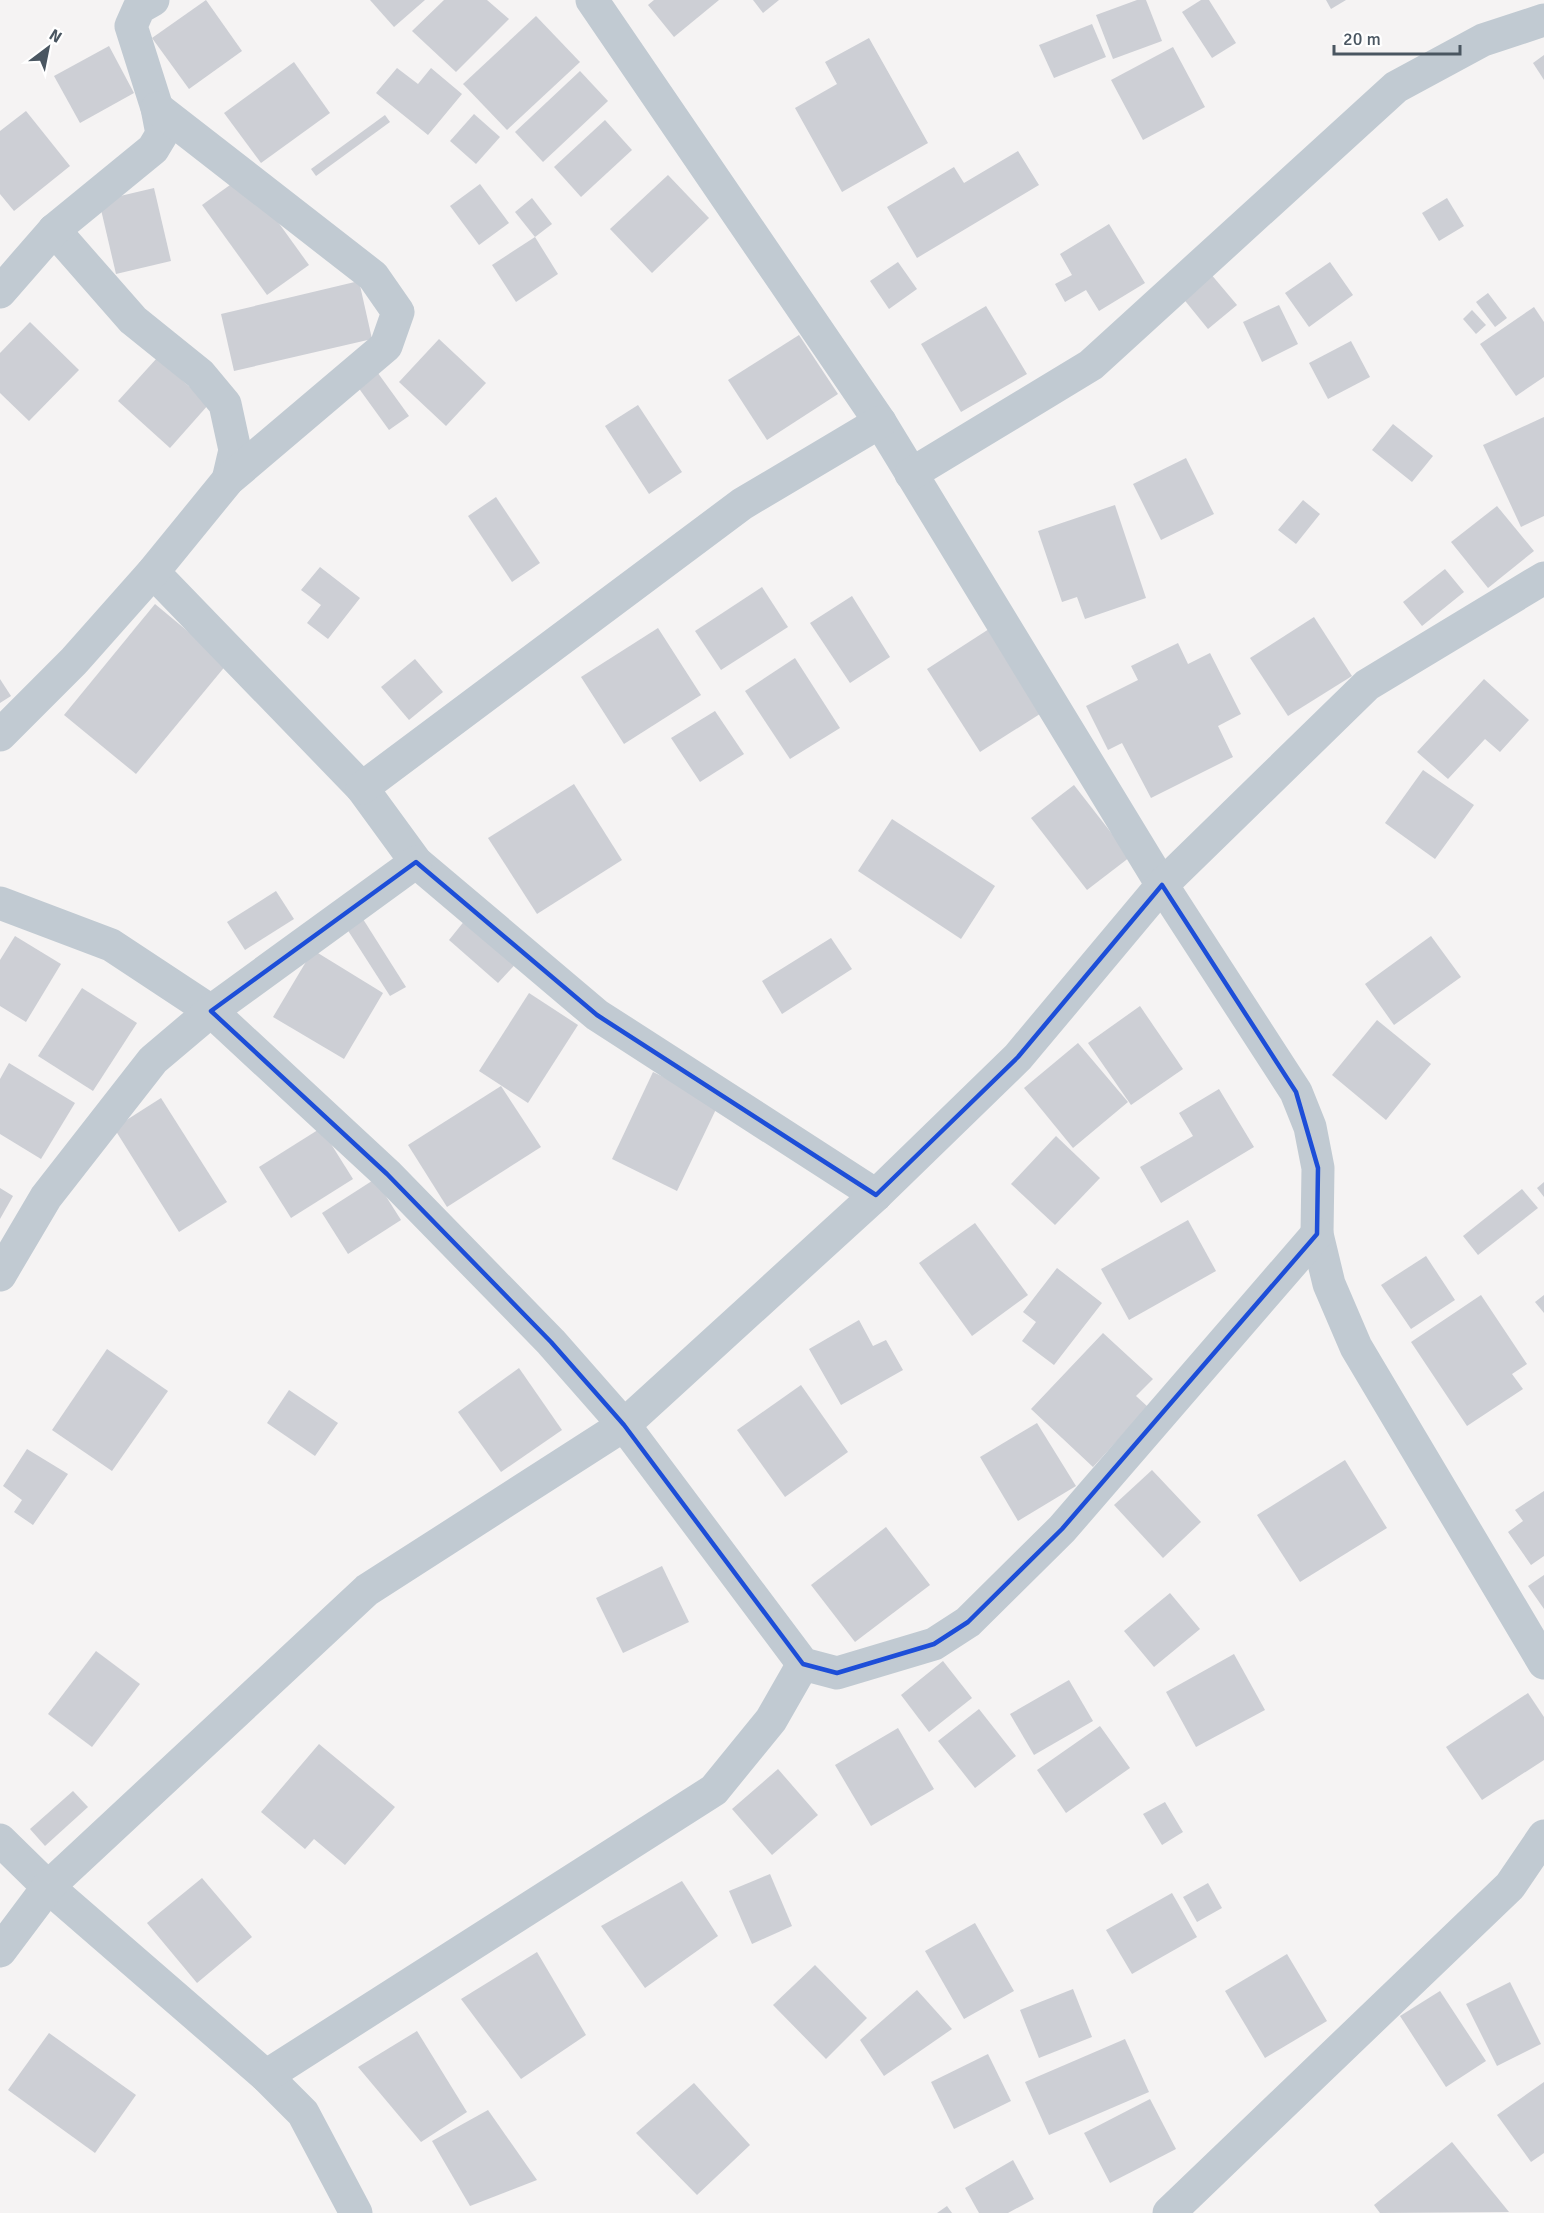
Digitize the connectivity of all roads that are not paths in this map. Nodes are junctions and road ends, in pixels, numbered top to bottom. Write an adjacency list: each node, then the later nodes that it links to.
1 (153, 0): 4 (street)
2 (592, 0): 7 (street)
3 (1544, 20): 8 (street)
4 (157, 108): 5 (street); 9 (street)
5 (54, 230): 6 (street); 9 (street)
6 (0, 292)
7 (880, 422): 8 (street); 13 (street)
8 (911, 474): 15 (street)
9 (228, 480): 10 (street)
10 (153, 572): 12 (street); 13 (street)
11 (1544, 578): 15 (street)
12 (0, 735)
13 (362, 788): 14 (street)
14 (416, 862): 17 (street); 18 (street)
15 (1162, 885): 18 (street); 19 (street)
16 (0, 903): 17 (street)
17 (211, 1011): 20 (street); 21 (street)
18 (876, 1195): 21 (street)
19 (1317, 1234): 22 (street); 23 (street)
20 (0, 1275)
21 (624, 1425): 23 (street); 26 (street)
22 (1544, 1663)
23 (803, 1664): 28 (street)
24 (1544, 1836): 30 (street)
25 (0, 1840): 26 (street)
26 (48, 1887): 27 (street); 28 (street)
27 (0, 1951)
28 (266, 2076): 29 (street)
29 (356, 2213)
30 (1169, 2213)

